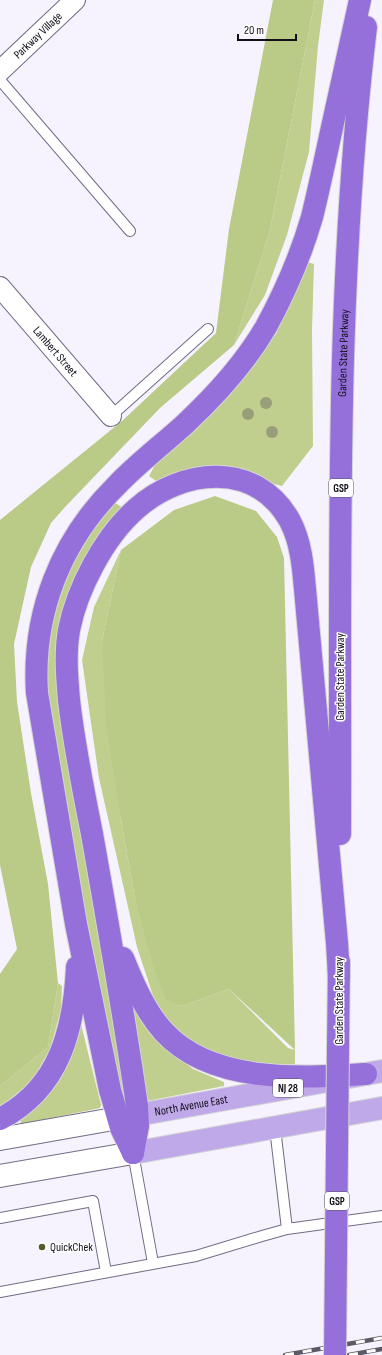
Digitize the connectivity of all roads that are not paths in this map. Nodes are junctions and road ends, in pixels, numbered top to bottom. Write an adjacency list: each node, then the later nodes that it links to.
1 (75, 0): 4 (street, Parkway Village)
2 (360, 0): 11 (highway)
3 (370, 0): 12 (highway, Garden State Parkway / GSP)
4 (0, 71)
5 (0, 80): 6 (lane)
6 (130, 231)
7 (0, 287): 9 (street, Lambert Street)
8 (208, 329): 9 (lane)
9 (111, 416)
10 (105, 906): 12 (highway); 13 (highway); 15 (highway)
11 (76, 924): 15 (highway); 16 (highway)
12 (339, 977): 27 (highway, Garden State Parkway / GSP, bridge)
13 (374, 1073): 15 (main road, North Avenue East / NJ 28)
14 (382, 1108): 17 (main road)
15 (127, 1116): 18 (main road, North Avenue East / NJ 28); 19 (highway)
16 (0, 1119)
17 (275, 1128): 19 (main road); 23 (lane)
18 (0, 1139)
19 (133, 1153): 20 (main road); 24 (lane)
20 (0, 1176)
21 (382, 1216): 23 (lane)
22 (0, 1218): 25 (lane)
23 (288, 1229): 24 (lane)
24 (153, 1263): 25 (lane)
25 (106, 1272): 26 (lane)
26 (0, 1292)
27 (336, 1355)

